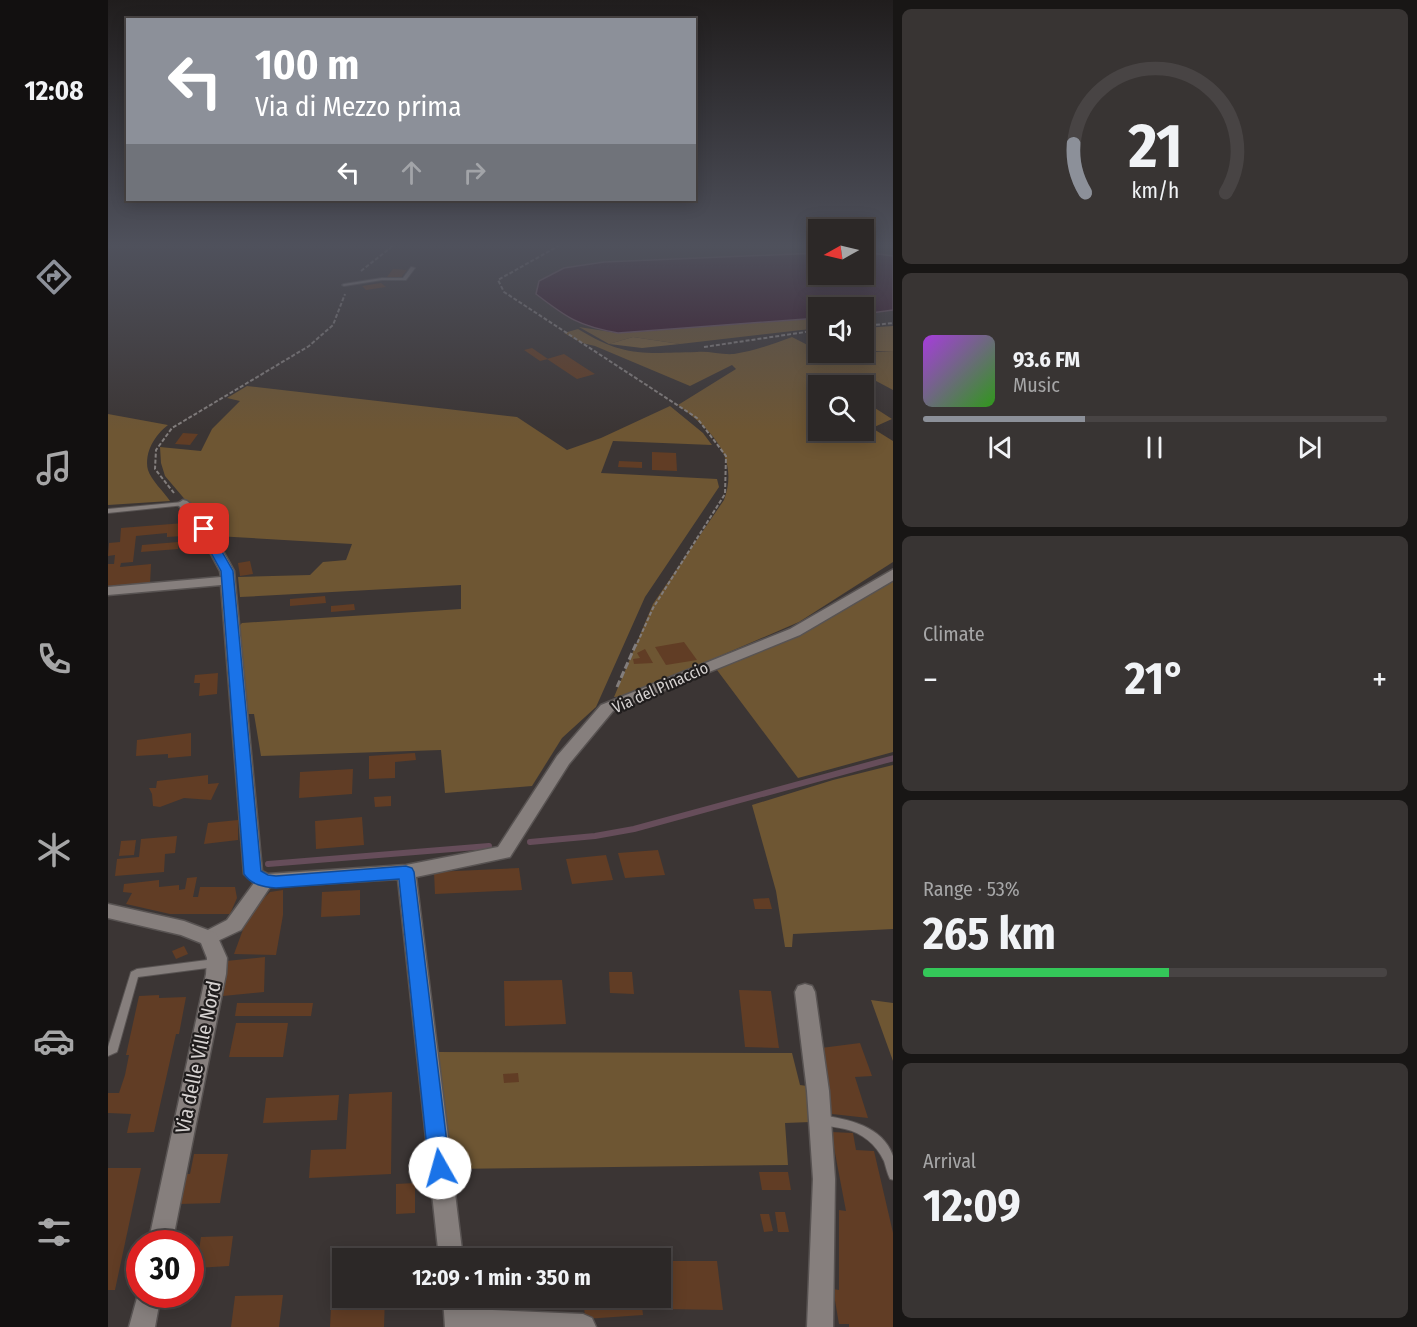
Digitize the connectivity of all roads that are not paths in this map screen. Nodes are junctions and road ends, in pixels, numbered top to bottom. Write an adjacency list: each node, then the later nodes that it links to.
1 (183, 504): 2 (lane); 4 (street)
2 (108, 511)
3 (893, 574): 6 (street, Via del Pinaccio)
4 (228, 580): 5 (street); 7 (street)
5 (108, 591)
6 (406, 872): 7 (street, Via del Pinaccio); 16 (street)
7 (265, 881): 9 (street)
8 (108, 911): 9 (street)
9 (209, 938): 10 (street, Via delle Ville Nord)
10 (217, 963): 12 (lane); 15 (street, Via delle Ville Nord)
11 (805, 992): 13 (street)
12 (108, 1052)
13 (820, 1120): 14 (lane); 21 (street)
14 (893, 1171)
15 (162, 1230)
16 (450, 1248)
17 (146, 1308): 19 (street)
18 (457, 1315): 20 (street)
19 (142, 1327)
20 (583, 1327)
21 (820, 1327)

